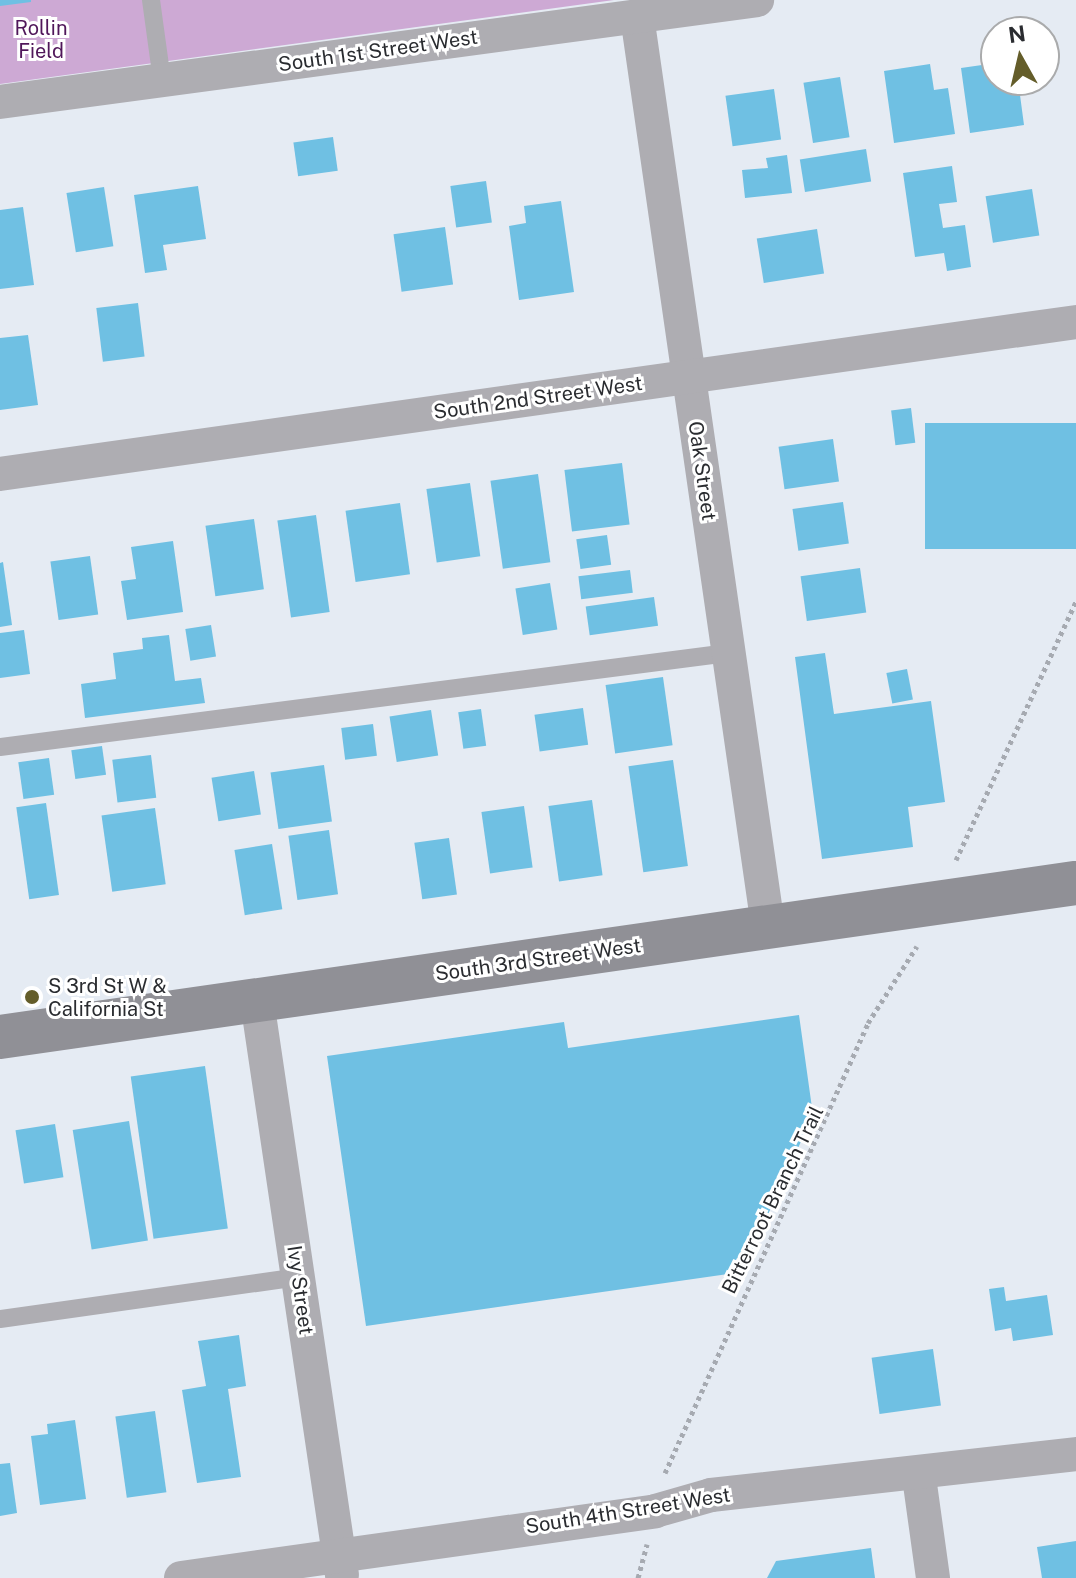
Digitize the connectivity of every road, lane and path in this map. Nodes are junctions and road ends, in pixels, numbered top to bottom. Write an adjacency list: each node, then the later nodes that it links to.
1 (151, 0): 4 (lane)
2 (757, 0): 3 (street, South 1st Street West)
3 (637, 16): 4 (street, South 1st Street West); 7 (street, Oak Street)
4 (162, 80): 5 (street, South 1st Street West)
5 (0, 102)
6 (1076, 322): 7 (street, South 2nd Street West)
7 (687, 376): 8 (street, South 2nd Street West); 10 (street, Oak Street)
8 (0, 474)
9 (1076, 602): 12 (path)
10 (728, 653): 11 (lane); 14 (street, Oak Street)
11 (0, 747)
12 (956, 860)
13 (1076, 883): 14 (main road, South 3rd Street West)
14 (768, 926): 16 (main road, South 3rd Street West)
15 (910, 963): 21 (path, Bitterroot Branch Trail)
16 (257, 1001): 17 (main road, South 3rd Street West); 18 (street, Ivy Street)
17 (0, 1037)
18 (298, 1277): 19 (lane); 23 (street, Ivy Street)
19 (0, 1319)
20 (1076, 1454): 22 (street, South 4th Street West)
21 (670, 1455)
22 (919, 1477): 23 (street, South 4th Street West); 27 (street)
23 (340, 1566): 25 (street, South 4th Street West)
24 (642, 1567): 26 (path)
25 (181, 1578)
26 (638, 1578)
27 (933, 1578)

